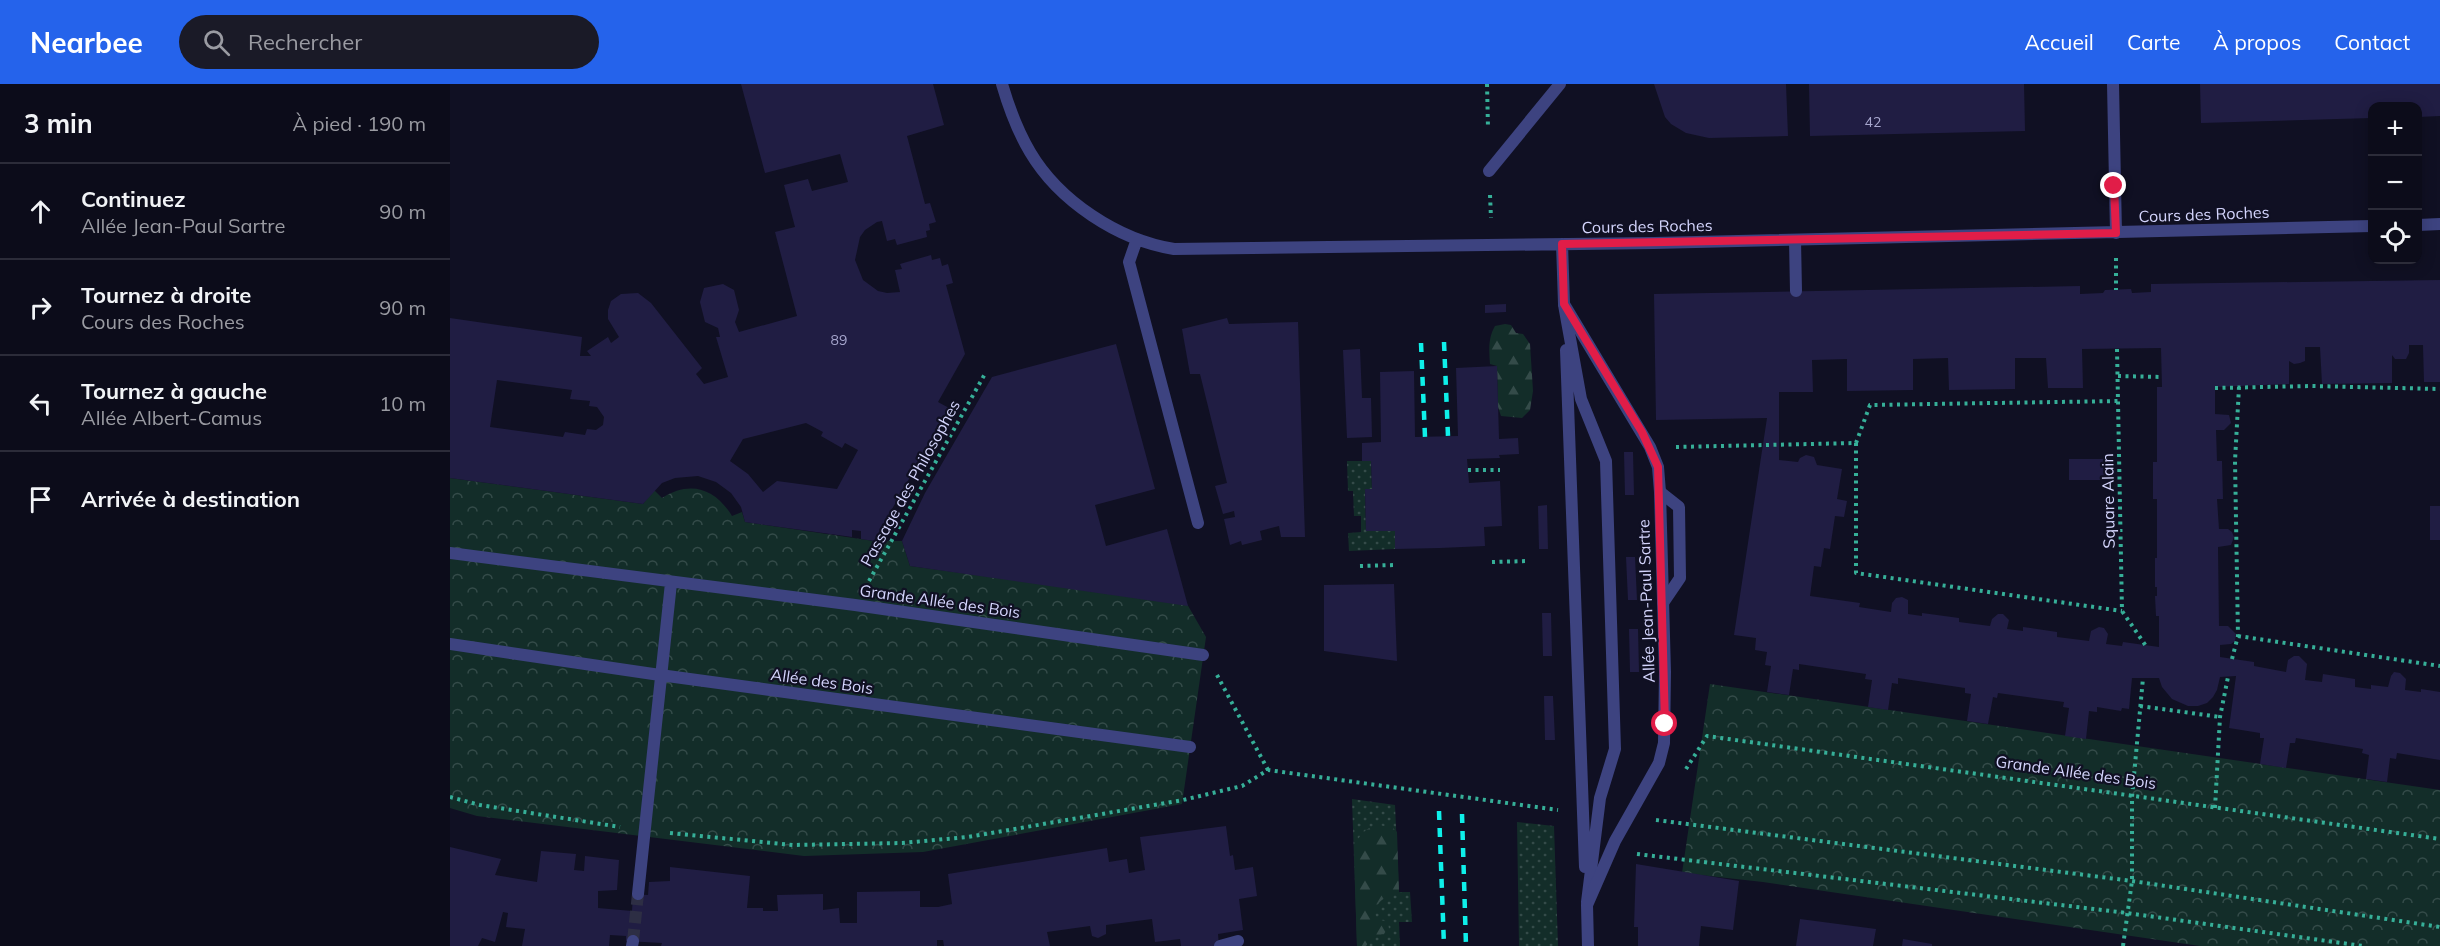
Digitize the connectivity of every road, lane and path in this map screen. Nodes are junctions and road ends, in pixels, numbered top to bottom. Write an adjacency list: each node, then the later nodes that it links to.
1 (1002, 84): 9 (street, Cours des Roches)
2 (1560, 84): 4 (street)
3 (2113, 84): 8 (street)
4 (1489, 171)
5 (2440, 224): 6 (street)
6 (2422, 225)
7 (2368, 226): 8 (street, Cours des Roches)
8 (2116, 233): 10 (street, Cours des Roches)
9 (1137, 239): 11 (street, Cours des Roches); 27 (street)
10 (1795, 240): 11 (street, Cours des Roches); 12 (street)
11 (1562, 244): 13 (street, Allée Jean-Paul Sartre)
12 (1796, 291)
13 (1564, 304): 23 (street, Allée Jean-Paul Sartre); 54 (street, Allée Jean-Paul Sartre); 62 (street)
14 (2118, 349): 16 (path, Square Alain)
15 (986, 372): 35 (path, Passage des Philosophes)
16 (2118, 376): 17 (path); 21 (path, Square Alain)
17 (2162, 377)
18 (2239, 387): 19 (path); 20 (path); 37 (path)
19 (2215, 388)
20 (2440, 390)
21 (2119, 401): 22 (path); 36 (path, Square Alain)
22 (1856, 443): 23 (path); 36 (path)
23 (1650, 447): 26 (street, Allée Jean-Paul Sartre)
24 (1468, 470): 25 (path)
25 (1500, 470)
26 (1660, 492): 34 (street, Allée Jean-Paul Sartre); 34 (street)
27 (1198, 523)
28 (450, 553): 33 (street, Grande Allée des Bois)
29 (1529, 561): 30 (path)
30 (1492, 562)
31 (1395, 565): 32 (path)
32 (1360, 566)
33 (672, 583): 35 (street, Grande Allée des Bois); 43 (street)
34 (1663, 603): 55 (street, Allée Jean-Paul Sartre)
35 (855, 605): 40 (street, Grande Allée des Bois)
36 (2122, 611): 39 (path)
37 (2238, 636): 41 (path); 42 (path)
38 (450, 644): 43 (street, Allée des Bois)
39 (2146, 646)
40 (1203, 655)
41 (2232, 659)
42 (2440, 666)
43 (660, 675): 48 (street, Allée des Bois); 57 (street)
44 (2228, 677): 47 (path)
45 (2143, 678): 46 (path)
46 (2140, 705): 47 (path); 51 (path)
47 (2220, 717): 52 (path)
48 (1190, 747)
49 (1684, 773): 51 (path, Grande Allée des Bois)
50 (450, 797): 57 (path)
51 (2133, 797): 52 (path, Grande Allée des Bois); 60 (path)
52 (2215, 808): 58 (path, Grande Allée des Bois)
53 (1661, 811): 56 (path)
54 (1583, 815): 57 (path); 62 (street, Allée Jean-Paul Sartre)
55 (1628, 818): 56 (path); 62 (street, Allée Jean-Paul Sartre)
56 (1655, 820): 60 (path)
57 (644, 830): 61 (street)
58 (2440, 839)
59 (1635, 853): 63 (path)
60 (2132, 881): 63 (path); 64 (path)
61 (638, 894)
62 (1587, 905): 67 (street, Allée Jean-Paul Sartre)
63 (2127, 913): 68 (path); 69 (path)
64 (2440, 927)
65 (1238, 941): 66 (street)
66 (1220, 946)
67 (1588, 946)
68 (2123, 946)
69 (2363, 946)

